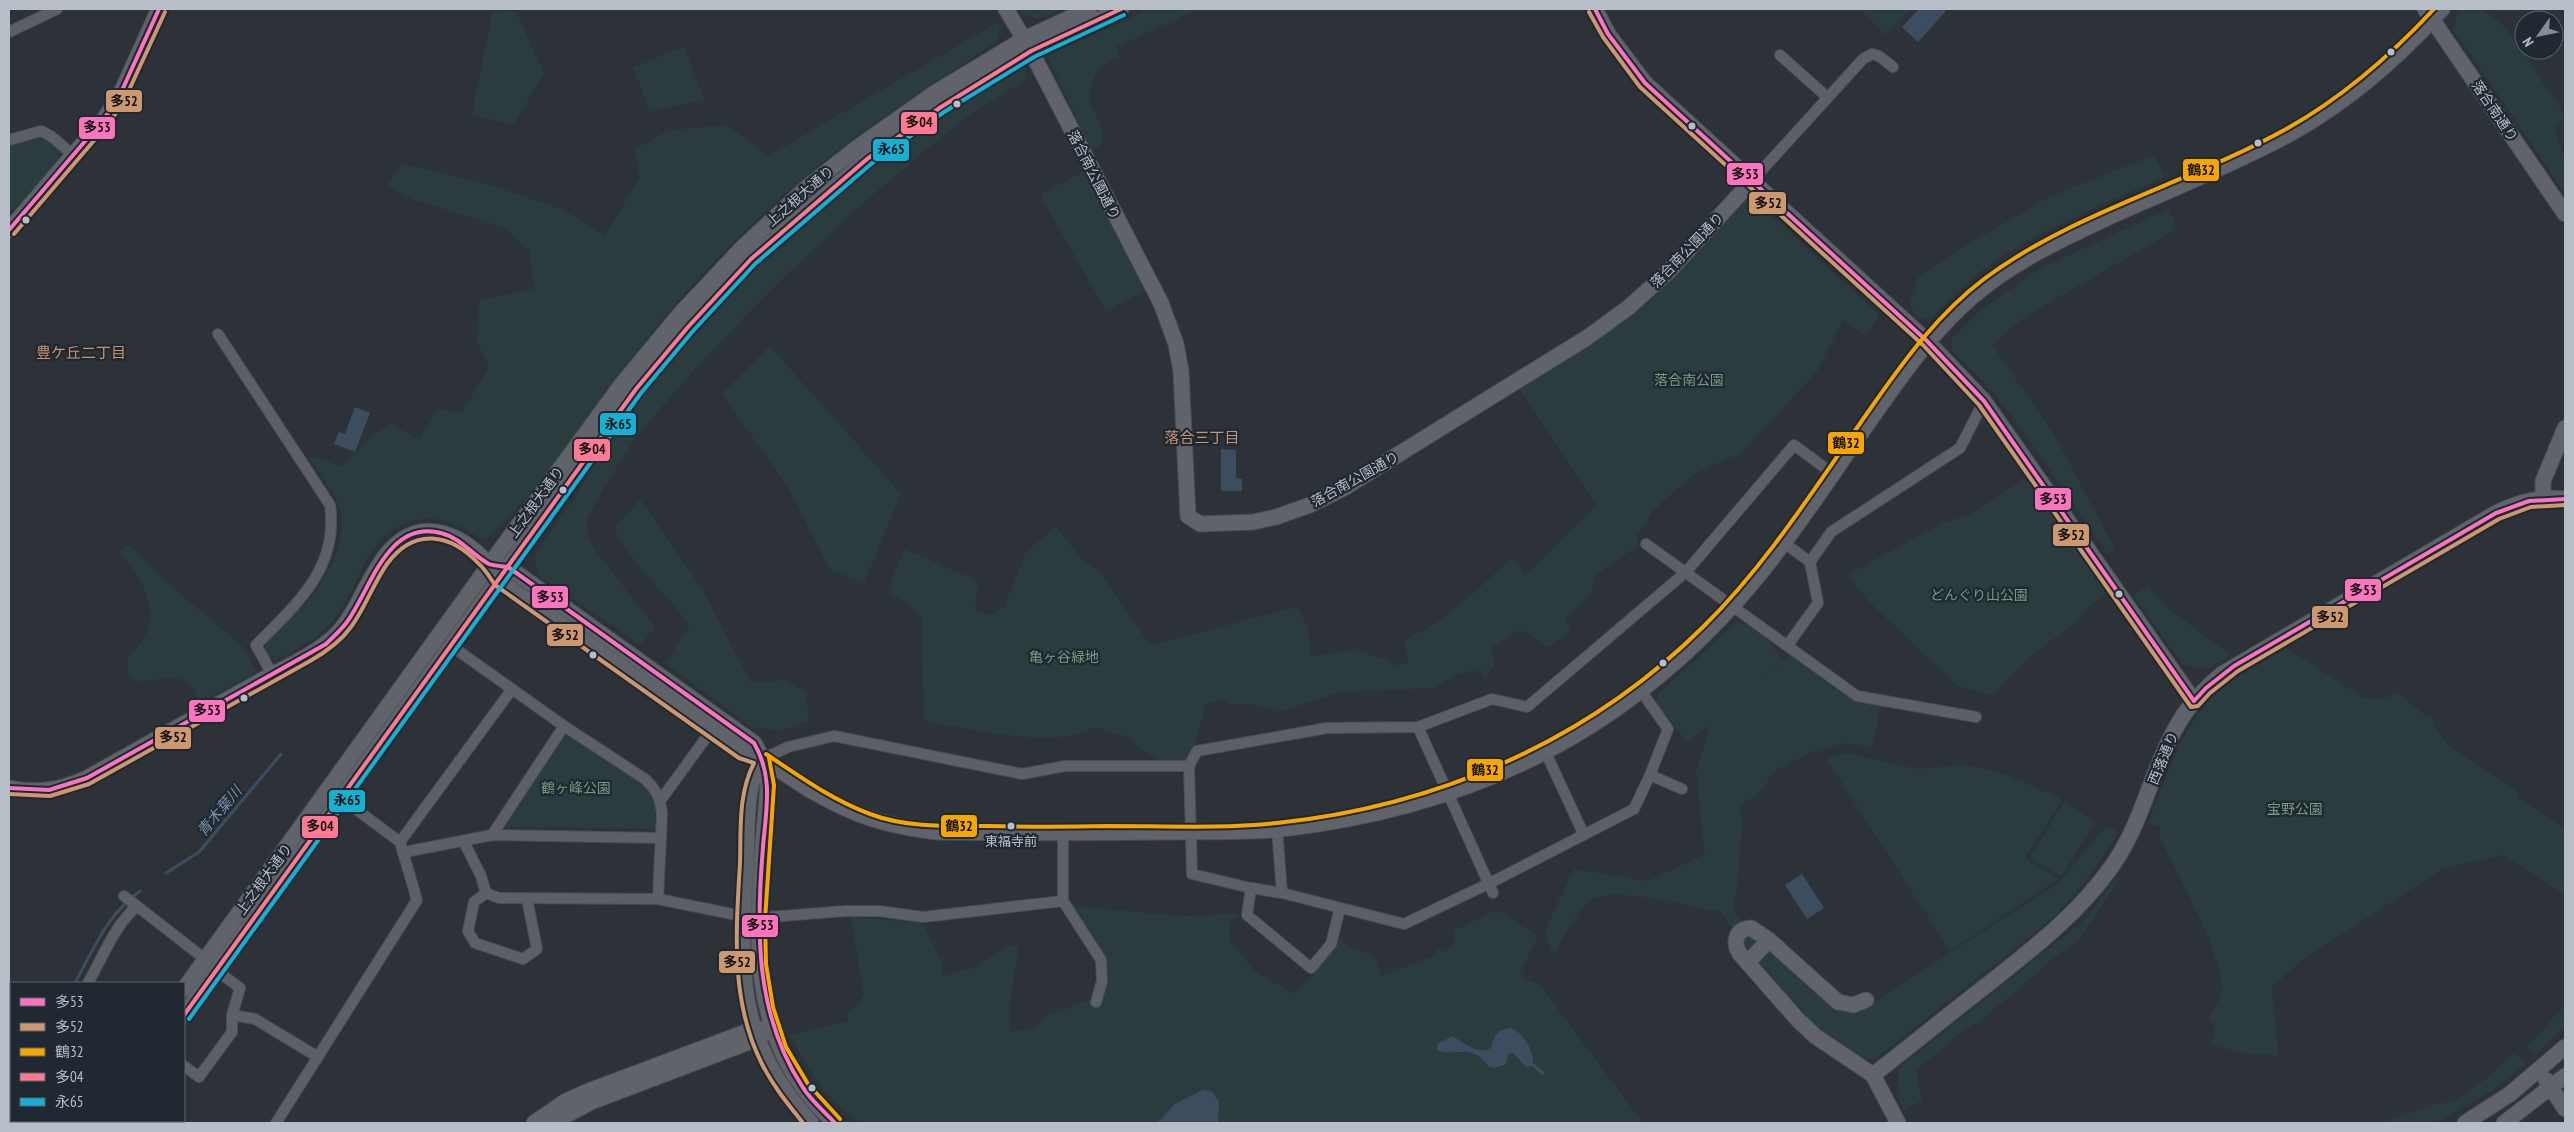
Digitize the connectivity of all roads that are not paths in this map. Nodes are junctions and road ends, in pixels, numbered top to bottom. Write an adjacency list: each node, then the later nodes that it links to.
1 (160, 9): 14 (street)
2 (1006, 9): 9 (street)
3 (1089, 9): 9 (street, 上之根大通り)
4 (1121, 9): 9 (street, 上之根大通り)
5 (1595, 9): 15 (street)
6 (50, 10): 8 (street)
7 (2433, 12): 16 (street, 落合南通り); 19 (street)
8 (9, 32)
9 (1028, 45): 15 (street, 落合南公園通り); 28 (street, 上之根大通り); 30 (street, 上之根大通り)
10 (1780, 56): 12 (street)
11 (1894, 67): 12 (street)
12 (1827, 97): 15 (street)
13 (9, 140): 14 (street)
14 (73, 155): 17 (street)
15 (1752, 182): 19 (street)
16 (2565, 214)
17 (9, 230)
18 (218, 334): 35 (street)
19 (1927, 341): 20 (street); 22 (street)
20 (1984, 401): 27 (street); 39 (street)
21 (2565, 428): 23 (street)
22 (1832, 473): 25 (street); 29 (street)
23 (2543, 498): 24 (street, 西落通り); 39 (street, 西落通り)
24 (2565, 499)
25 (1783, 542): 27 (street); 31 (street)
26 (1646, 544): 29 (street)
27 (1810, 562): 33 (street)
28 (490, 564): 30 (street); 35 (street); 50 (street, 上之根大通り)
29 (1686, 572): 31 (street); 42 (street)
30 (503, 573): 32 (street, 上之根大通り); 34 (street); 36 (street)
31 (1731, 607): 33 (street); 38 (street)
32 (450, 645): 37 (street); 50 (street, 上之根大通り)
33 (1787, 646): 40 (street)
34 (651, 668): 36 (street); 45 (street)
35 (272, 674): 48 (street)
36 (641, 681): 43 (street)
37 (512, 689): 41 (street); 59 (street)
38 (1641, 691): 44 (street); 47 (street)
39 (2194, 701): 89 (street, 西落通り)
40 (1976, 717)
41 (564, 726): 52 (street); 56 (street)
42 (1418, 727): 46 (street); 51 (street)
43 (711, 731): 45 (street); 52 (street)
44 (1546, 753): 51 (street); 57 (street)
45 (764, 759): 46 (street); 55 (street); 72 (street); 73 (street)
46 (1189, 766): 54 (street)
47 (1650, 775): 49 (street); 57 (street)
48 (9, 788)
49 (1682, 789)
50 (335, 793): 59 (street); 76 (street, 上之根大通り)
51 (1448, 794): 53 (street); 63 (street)
52 (660, 801): 58 (street)
53 (1277, 829): 54 (street); 65 (street)
54 (1191, 832): 55 (street); 62 (street)
55 (1063, 833): 69 (street)
56 (492, 835): 58 (street); 60 (street)
57 (1584, 835): 63 (street)
58 (661, 838): 68 (street)
59 (400, 842): 61 (street)
60 (464, 842): 61 (street); 64 (street)
61 (405, 852): 86 (street)
62 (1251, 888): 65 (street); 71 (street)
63 (1492, 888): 71 (street)
64 (486, 893): 67 (street); 67 (street)
65 (1282, 893): 71 (street)
66 (124, 896): 70 (street)
67 (527, 899): 68 (street)
68 (658, 899): 72 (street)
69 (1063, 901): 73 (street); 80 (street)
70 (135, 905): 76 (street); 77 (street)
71 (1340, 908)
72 (742, 916): 73 (street); 84 (street)
73 (759, 916): 83 (street)
74 (1769, 940): 75 (street); 75 (street); 79 (street)
75 (1748, 962): 89 (street)
76 (211, 964): 78 (street, 上之根大通り); 81 (street, 上之根大通り); 82 (street)
77 (89, 982)
78 (185, 988)
79 (1866, 1000)
80 (1096, 1002)
81 (185, 1013)
82 (232, 1016): 86 (street); 87 (street)
83 (772, 1029): 84 (street); 97 (street)
84 (755, 1034): 94 (street); 95 (street); 96 (street)
85 (2565, 1047): 88 (street)
86 (318, 1057): 93 (street)
87 (185, 1067)
88 (2539, 1071): 91 (street); 99 (street)
89 (1873, 1075): 98 (street)
90 (2565, 1076): 91 (street)
91 (2552, 1088): 92 (street); 100 (street)
92 (2565, 1108)
93 (276, 1123)
94 (534, 1123)
95 (552, 1123)
96 (811, 1123)
97 (834, 1123)
98 (1898, 1123)
99 (2465, 1123)
100 (2504, 1123)

